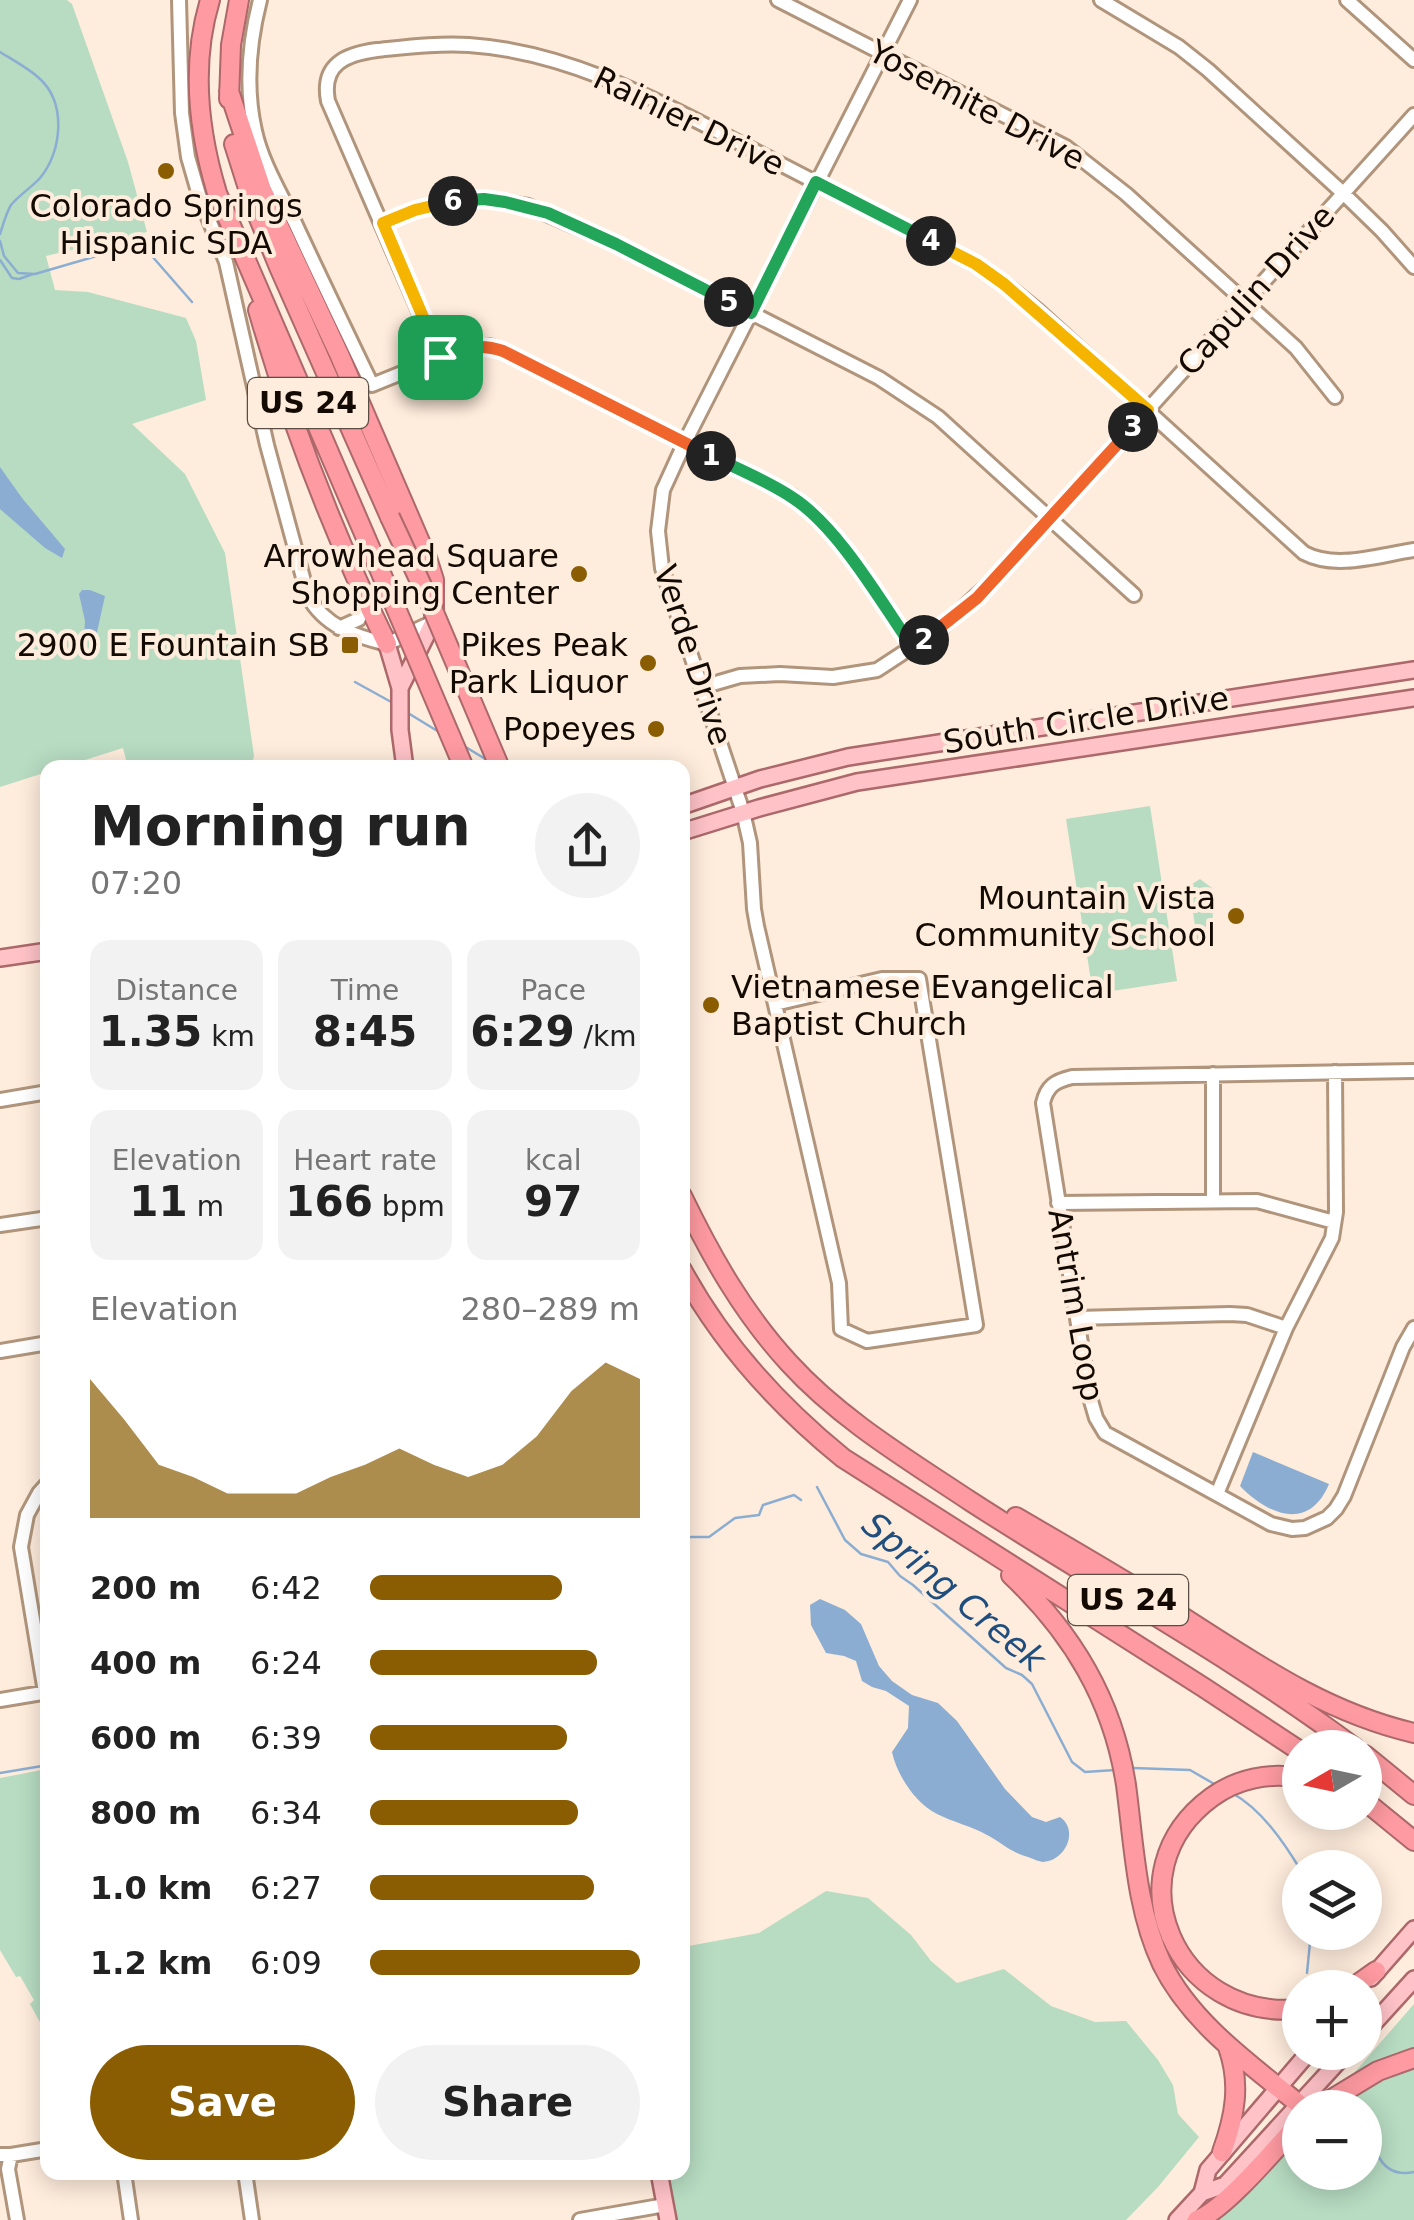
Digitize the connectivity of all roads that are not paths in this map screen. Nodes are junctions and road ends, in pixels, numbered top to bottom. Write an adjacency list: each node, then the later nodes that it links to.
1 (179, 0): 29 (street)
2 (210, 0): 16 (highway, US 24)
3 (239, 0): 11 (highway, US 24)
4 (260, 0): 20 (street)
5 (778, 0): 9 (street, Yosemite Drive)
6 (910, 0): 9 (street, Verde Drive)
7 (1101, 0): 14 (street)
8 (1347, 0): 10 (street)
9 (883, 53): 13 (street, Verde Drive); 18 (street, Yosemite Drive)
10 (1414, 60)
11 (229, 91): 28 (highway); 38 (highway, US 24, bridge)
12 (1414, 114): 14 (street, Capulin Drive)
13 (816, 182): 15 (street, Rainier Drive); 19 (street, Verde Drive); 22 (street, Rainier Drive)
14 (1343, 193): 17 (street); 18 (street, Capulin Drive)
15 (383, 223): 19 (street); 20 (street, Rainier Drive)
16 (241, 246): 27 (highway); 37 (highway, US 24, bridge)
17 (1414, 267)
18 (1245, 301): 21 (street, Yosemite Drive); 22 (street, Capulin Drive)
19 (751, 313): 23 (street, Verde Drive); 24 (street)
20 (440, 357): 23 (street)
21 (1335, 396)
22 (1148, 410): 24 (street, Capulin Drive); 25 (street, Rainier Drive)
23 (685, 442): 31 (street); 34 (street, Verde Drive)
24 (1049, 519): 26 (street); 31 (street, Capulin Drive)
25 (1414, 550)
26 (1134, 596)
27 (364, 598): 29 (street); 30 (highway)
28 (433, 622): 30 (street); 33 (main road)
29 (339, 628): 30 (street)
30 (395, 641): 33 (main road)
31 (913, 648): 34 (street, Capulin Drive)
32 (1414, 670): 39 (main road, South Circle Drive)
33 (402, 682): 36 (main road)
34 (702, 687): 39 (street, Verde Drive)
35 (1414, 698): 41 (main road, South Circle Drive)
36 (404, 760)
37 (461, 760)
38 (497, 760)
39 (736, 788): 40 (main road, South Circle Drive); 41 (street, Verde Drive)
40 (690, 803)
41 (743, 812): 42 (main road, South Circle Drive); 45 (street, Verde Drive)
42 (690, 829)
43 (40, 952): 44 (main road)
44 (0, 958)
45 (775, 1004): 45 (street, Verde Drive)
46 (1414, 1071): 47 (street, Antrim Loop)
47 (1335, 1072): 48 (street, Antrim Loop); 55 (street)
48 (1212, 1074): 51 (street); 52 (street, Antrim Loop)
49 (40, 1093): 50 (street)
50 (0, 1100)
51 (1213, 1200): 52 (street); 55 (street)
52 (1058, 1203): 58 (street, Antrim Loop)
53 (690, 1212): 63 (highway, US 24)
54 (40, 1219): 56 (street)
55 (1334, 1222): 59 (street)
56 (0, 1225)
57 (690, 1284): 66 (highway, US 24)
58 (1077, 1318): 59 (street); 65 (street, Antrim Loop)
59 (1286, 1328): 65 (street)
60 (1414, 1328): 65 (street, Antrim Loop)
61 (40, 1344): 62 (street)
62 (0, 1350)
63 (900, 1455): 70 (highway, US 24); 71 (highway)
64 (40, 1488): 67 (street)
65 (1217, 1494)
66 (985, 1550): 72 (highway, US 24); 83 (highway)
67 (40, 1657)
68 (40, 1693): 69 (street)
69 (0, 1700)
70 (1330, 1730)
71 (1414, 1733)
72 (1282, 1739)
73 (1382, 1770): 75 (highway)
74 (1282, 1777): 81 (highway)
75 (1414, 1795)
76 (1382, 1815): 77 (highway)
77 (1414, 1841)
78 (1414, 1929): 79 (main road)
79 (1377, 1970)
80 (1414, 1980): 82 (main road)
81 (1282, 2010)
82 (1382, 2015)
83 (1228, 2046): 86 (highway); 92 (highway)
84 (1414, 2058): 87 (highway)
85 (1293, 2070): 86 (main road)
86 (1278, 2087): 88 (highway); 92 (main road)
87 (1343, 2090)
88 (1282, 2091)
89 (1282, 2134): 97 (main road)
90 (1282, 2138): 104 (highway)
91 (40, 2150): 93 (street)
92 (1222, 2152): 97 (main road)
93 (6, 2155): 99 (street)
94 (125, 2180): 100 (street)
95 (246, 2180): 101 (street)
96 (661, 2180): 98 (main road)
97 (1202, 2193): 103 (main road)
98 (667, 2213): 102 (street)
99 (17, 2220)
100 (131, 2220)
101 (252, 2220)
102 (580, 2220)
103 (1177, 2220)
104 (1197, 2220)

